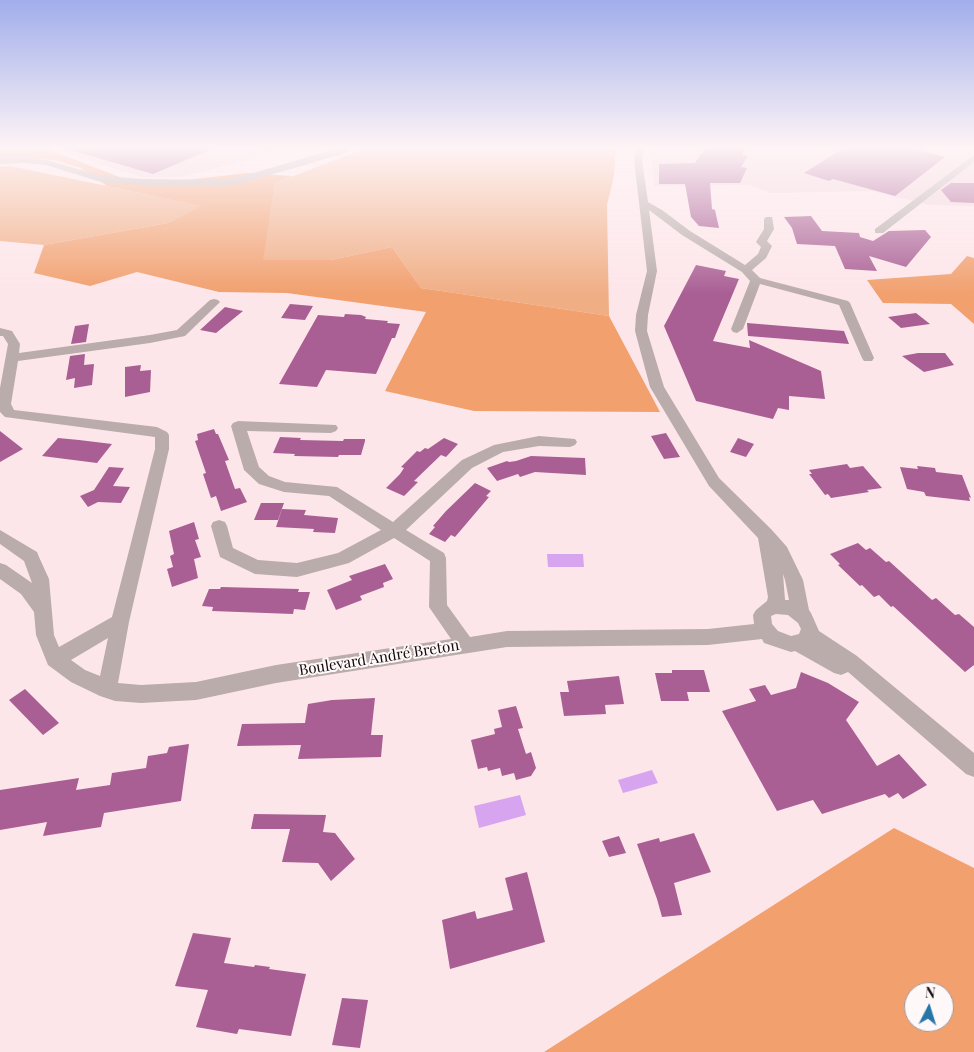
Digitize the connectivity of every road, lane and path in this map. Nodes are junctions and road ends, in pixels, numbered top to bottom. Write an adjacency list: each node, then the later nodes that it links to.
1 (643, 195): 3 (street)
2 (926, 195): 5 (street)
3 (644, 203): 6 (street); 17 (street)
4 (769, 219): 6 (street)
5 (879, 231)
6 (746, 270): 7 (street)
7 (756, 280): 9 (street); 12 (street)
8 (214, 302): 11 (street)
9 (737, 330)
10 (0, 332): 11 (street)
11 (10, 358): 23 (street)
12 (868, 358)
13 (331, 428): 16 (street)
14 (570, 442): 16 (street)
15 (219, 526): 16 (street)
16 (395, 530): 26 (street)
17 (764, 534): 20 (street); 22 (street)
18 (1, 537): 21 (street)
19 (0, 570): 21 (street)
20 (774, 606): 22 (street); 24 (street)
21 (42, 609): 27 (street)
22 (800, 613): 25 (street)
23 (120, 622): 27 (street); 28 (street)
24 (766, 631): 25 (street); 26 (street, Boulevard André Breton)
25 (804, 639): 29 (street)
26 (465, 645): 28 (street, Boulevard André Breton)
27 (55, 659): 28 (street, Boulevard André Breton)
28 (107, 690)
29 (974, 767)

